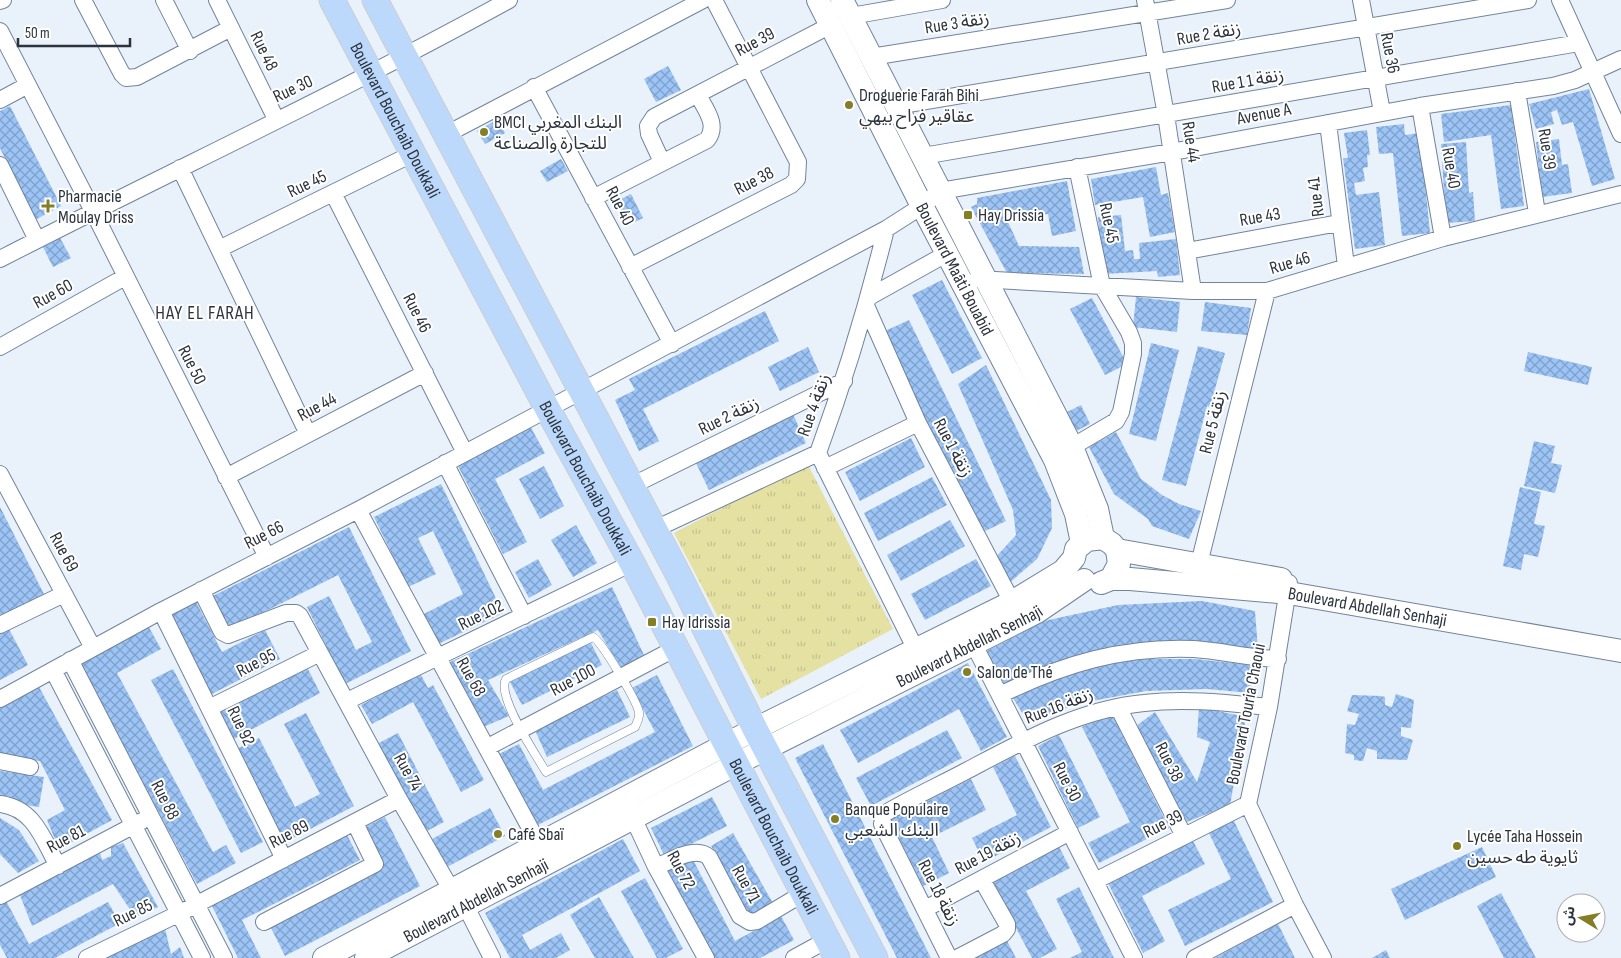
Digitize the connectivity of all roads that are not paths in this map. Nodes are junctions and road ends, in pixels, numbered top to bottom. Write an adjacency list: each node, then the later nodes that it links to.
1 (83, 0): 20 (street)
2 (164, 0): 20 (street)
3 (217, 0): 16 (street, Rue 48)
4 (332, 0): 27 (main road, Boulevard Bouchaib Doukkali)
5 (375, 0): 21 (main road, Boulevard Bouchaib Doukkali)
6 (508, 0): 21 (street, Rue 30)
7 (818, 0): 15 (street, Boulevard Maâti Bouabid)
8 (942, 0): 15 (street)
9 (1227, 0): 14 (street, Rue 3 زنقة)
10 (1361, 0): 17 (street, Rue 36)
11 (1528, 0): 17 (street, Rue 2 زنقة)
12 (1560, 0): 19 (street)
13 (705, 1): 25 (street, Rue 38); 30 (street)
14 (1147, 7): 22 (street, Rue 3 زنقة); 24 (street, Rue 44)
15 (841, 14): 22 (street, Boulevard Maâti Bouabid); 25 (street, Rue 39); 53 (street, Boulevard Maâti Bouabid)
16 (231, 28): 20 (street); 38 (street, Rue 48)
17 (1365, 28): 24 (street, Rue 2 زنقة); 28 (street, Rue 36)
18 (0, 31): 29 (street, Rue 50)
19 (1579, 43): 26 (street); 28 (street, Rue 1 زنقة 1)
20 (190, 51)
21 (405, 57): 27 (street, Rue 30); 41 (main road, Boulevard Bouchaib Doukkali)
22 (872, 57): 34 (street, Boulevard Maâti Bouabid)
23 (1621, 58): 26 (street, Avenue A)
24 (1157, 63): 34 (street, Rue 2 زنقة); 37 (street, Rue 44)
25 (748, 69): 32 (street, Rue 39); 65 (street, Rue 38)
26 (1594, 72): 31 (street, Avenue A); 40 (street)
27 (370, 74): 38 (street, Rue 30); 43 (main road, Boulevard Bouchaib Doukkali)
28 (1375, 79): 36 (street, Rue 36); 37 (street, Rue 1 زنقة 1)
29 (28, 85): 33 (street); 54 (street, Rue 50)
30 (534, 87): 41 (street); 52 (street, Rue 40)
31 (1518, 92): 35 (street, Avenue A); 55 (street, Rue 39)
32 (698, 95): 45 (street, Rue 39); 45 (street)
33 (0, 100)
34 (896, 106): 44 (street, Boulevard Maâti Bouabid)
35 (1420, 106): 36 (street, Avenue A); 58 (street, Rue 40)
36 (1382, 112): 39 (street, Avenue A)
37 (1166, 115): 42 (street, Rue 44); 44 (street, Rue 1 زنقة 1)
38 (276, 119): 48 (street, Rue 30)
39 (1328, 123): 42 (street, Avenue A); 56 (street, Rue 41)
40 (1621, 134)
41 (445, 135): 77 (main road, Boulevard Bouchaib Doukkali)
42 (1172, 152): 47 (street, Avenue A); 61 (street, Rue 44)
43 (412, 154): 50 (street, Rue 45); 78 (main road, Boulevard Bouchaib Doukkali)
44 (923, 156): 49 (street, Boulevard Maâti Bouabid)
45 (662, 162): 52 (street)
46 (0, 165): 59 (street)
47 (1077, 167): 49 (street, Avenue A); 69 (street, Rue 45)
48 (180, 168): 54 (street, Rue 30); 60 (street)
49 (940, 190): 53 (street); 68 (street, Boulevard Maâti Bouabid)
50 (333, 193): 60 (street, Rue 45); 75 (street, Rue 46)
51 (1621, 194): 55 (street, Rue 46)
52 (593, 198): 65 (street, Rue 40)
53 (922, 206): 57 (street); 62 (street, Boulevard Maâti Bouabid)
54 (94, 211): 59 (street, Rue 30); 66 (street, Rue 50)
55 (1537, 213): 58 (street, Rue 46)
56 (1339, 223): 61 (street, Rue 43); 64 (street, Rue 41)
57 (886, 229): 72 (street, Rue 4 زنقة); 73 (street, Rue 66)
58 (1443, 238): 64 (street, Rue 46)
59 (37, 240): 63 (street, Rue 30)
60 (219, 249): 80 (street)
61 (1187, 251): 70 (street, Rue 44)
62 (948, 253): 67 (street, Boulevard Maâti Bouabid); 72 (street)
63 (0, 259)
64 (1346, 266): 71 (street, Rue 46)
65 (630, 267): 73 (street, Rue 40)
66 (125, 277): 74 (street, Rue 60); 86 (street, Rue 50)
67 (962, 278): 68 (street, Rue 46); 90 (street, Boulevard Maâti Bouabid)
68 (986, 280): 69 (street, Rue 46); 81 (street, Boulevard Maâti Bouabid)
69 (1102, 286): 70 (street, Rue 46); 81 (street, Rue 45)
70 (1193, 291): 71 (street, Rue 46)
71 (1267, 291): 93 (street, Rue 5 زنقة)
72 (868, 303): 76 (street, Rue 4 زنقة); 79 (street, Rue 1 زنقة)
73 (672, 344): 77 (street, Rue 66)
74 (0, 347)
75 (425, 373): 80 (street, Rue 44); 82 (street, Rue 46)
76 (844, 381): 83 (street, Rue 4 زنقة); 87 (street, Rue 2 زنقة)
77 (582, 390): 78 (street, Rue 66); 87 (main road, Boulevard Bouchaib Doukkali)
78 (547, 408): 82 (street, Rue 66); 92 (main road, Boulevard Bouchaib Doukkali)
79 (918, 423): 83 (street); 99 (street, Rue 1 زنقة)
80 (308, 434): 86 (street, Rue 44)
81 (1072, 447): 90 (street, Boulevard Maâti Bouabid)
82 (464, 453): 84 (street, Rue 66)
83 (821, 461): 89 (street); 107 (street)
84 (445, 463): 88 (street, Rue 66); 101 (street)
85 (0, 474): 98 (street, Rue 69)
86 (226, 476): 91 (street, Rue 50)
87 (631, 486): 89 (main road, Boulevard Bouchaib Doukkali)
88 (358, 510): 91 (street, Rue 66); 110 (street, Rue 68)
89 (653, 530): 122 (main road, Boulevard Bouchaib Doukkali)
90 (1098, 547): 93 (street, Boulevard Abdellah Senhaji); 94 (street, Boulevard Maâti Bouabid); 95 (street, Boulevard Maâti Bouabid); 99 (street, Boulevard Abdellah Senhaji)
91 (267, 556): 97 (street, Rue 66)
92 (632, 563): 101 (street, Rue 102); 106 (main road, Boulevard Bouchaib Doukkali)
93 (1199, 564): 96 (street, Boulevard Abdellah Senhaji)
94 (1111, 579): 95 (street, Boulevard Abdellah Senhaji); 96 (street, Boulevard Abdellah Senhaji)
95 (1084, 580): 103 (street, Boulevard Abdellah Senhaji)
96 (1289, 587): 104 (street, Boulevard Abdellah Senhaji); 108 (street, Boulevard Abdellah Senhaji); 111 (street, Boulevard Touria Chaoui)
97 (201, 590): 100 (street, Rue 66); 109 (street, Rue 74)
98 (64, 594): 102 (street); 105 (street, Rue 69)
99 (1012, 602): 103 (street, Boulevard Abdellah Senhaji)
100 (161, 611): 105 (street, Rue 66); 120 (street, Rue 92)
101 (524, 616): 110 (street, Rue 102)
102 (0, 625)
103 (969, 634): 107 (street, Boulevard Abdellah Senhaji); 115 (street, Rue 30); 122 (street, Boulevard Abdellah Senhaji)
104 (1621, 636)
105 (92, 648): 112 (street, Rue 66)
106 (676, 648): 114 (street, Rue 100); 125 (main road, Boulevard Bouchaib Doukkali)
107 (916, 650): 122 (street, Boulevard Abdellah Senhaji)
108 (1621, 651)
109 (320, 653): 117 (street, Rue 74); 120 (street, Rue 95)
110 (438, 658): 117 (street, Rue 102); 124 (street, Rue 68)
111 (1278, 659): 115 (street); 119 (street, Boulevard Touria Chaoui)
112 (70, 660): 113 (street, Rue 66); 132 (street, Rue 88)
113 (53, 670): 116 (street, Rue 66); 135 (street)
114 (621, 677): 121 (street, Rue 100); 121 (lane); 121 (lane)
115 (1000, 695): 123 (street, Rue 30)
116 (0, 699)
117 (347, 701): 128 (street, Rue 74)
118 (1118, 707): 119 (street, Rue 16 زنقة); 123 (street, Rue 16 زنقة); 137 (street, Rue 38)
119 (1269, 707): 130 (street, Boulevard Touria Chaoui)
120 (210, 708): 139 (street, Rue 92)
121 (521, 730): 124 (street, Rue 100)
122 (760, 739): 125 (street, Boulevard Abdellah Senhaji); 161 (main road, Boulevard Bouchaib Doukkali)
123 (1023, 741): 133 (street, Rue 16 زنقة); 136 (street, Rue 30)
124 (488, 747): 138 (street, Rue 68)
125 (731, 754): 131 (street, Boulevard Abdellah Senhaji); 144 (main road, Boulevard Bouchaib Doukkali)
126 (0, 761): 127 (street)
127 (30, 767)
128 (399, 799): 134 (street, Rue 89); 146 (street, Rue 74)
129 (0, 804): 140 (street)
130 (1248, 804): 137 (street, Rue 39); 148 (street, Boulevard Touria Chaoui)
131 (630, 809): 138 (street, Boulevard Abdellah Senhaji); 141 (street, Rue 72)
132 (151, 816): 135 (street, Rue 81); 147 (street, Rue 88)
133 (882, 818): 149 (street, Rue 18 زنقة)
134 (355, 823): 139 (street, Rue 89); 151 (street)
135 (132, 825): 140 (street, Rue 81); 150 (street)
136 (1070, 832): 142 (street, Rue 19 زنقة); 143 (street, Rue 30)
137 (1184, 836): 143 (street, Rue 39)
138 (544, 854): 146 (street, Boulevard Abdellah Senhaji)
139 (284, 859): 147 (street, Rue 89)
140 (58, 866): 145 (street, Rue 81)
141 (656, 868): 144 (street, Rue 71); 159 (street, Rue 72)
142 (982, 880): 149 (street, Rue 19 زنقة); 163 (street)
143 (1095, 881): 164 (street, Rue 30)
144 (804, 894): 152 (main road, Boulevard Bouchaib Doukkali)
145 (0, 896)
146 (459, 898): 153 (street, Boulevard Abdellah Senhaji); 158 (street, Rue 74)
147 (196, 904): 150 (street, Rue 85); 156 (street, Rue 88)
148 (1295, 905): 165 (street); 166 (street, Boulevard Touria Chaoui)
149 (925, 909): 162 (street, Rue 18 زنقة)
150 (178, 914): 154 (street, Rue 85); 155 (street)
151 (264, 922)
152 (832, 949): 160 (street)
153 (371, 951): 157 (street, Boulevard Abdellah Senhaji)
154 (87, 958)
155 (202, 958)
156 (224, 958)
157 (324, 958)
158 (492, 958)
159 (706, 958)
160 (794, 958)
161 (875, 958)
162 (949, 958)
163 (957, 958)
164 (1134, 958)
165 (1195, 958)
166 (1323, 958)

